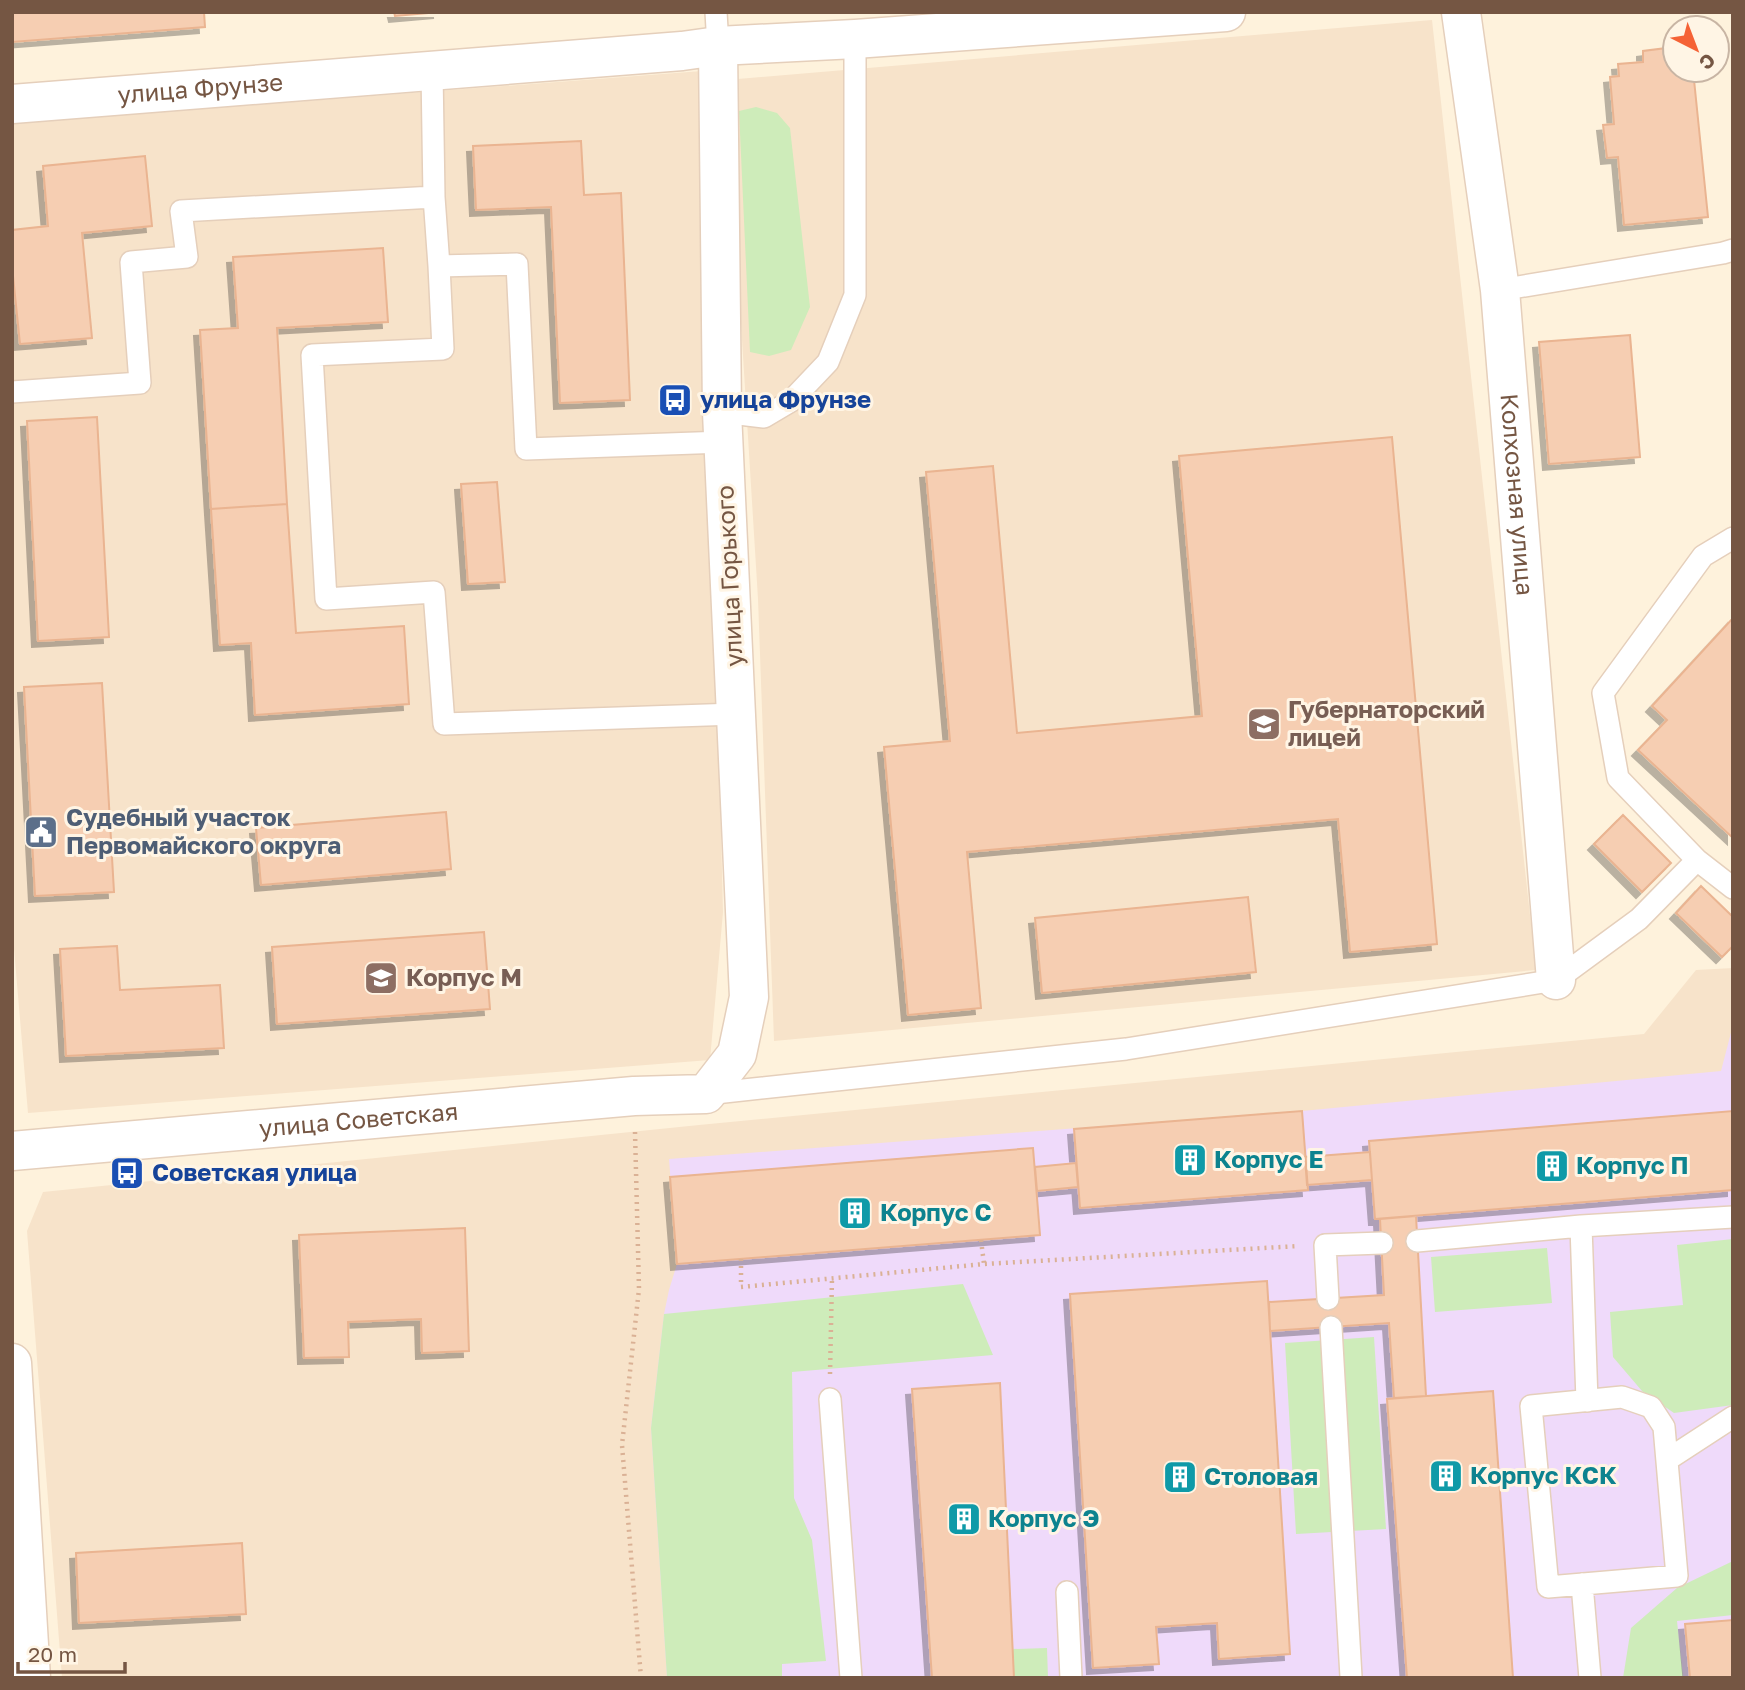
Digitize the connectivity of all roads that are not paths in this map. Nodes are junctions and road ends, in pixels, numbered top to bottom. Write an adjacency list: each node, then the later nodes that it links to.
1 (1226, 12): 3 (street, улица Фрунзе)
2 (1461, 12): 11 (street, Колхозная улица)
3 (931, 23): 5 (street, улица Фрунзе)
4 (717, 29): 5 (street, улица Фрунзе); 6 (street, улица Фрунзе); 13 (street, улица Горького)
5 (855, 39): 13 (lane)
6 (432, 71): 7 (street, улица Фрунзе); 8 (lane)
7 (12, 104)
8 (434, 197): 10 (lane); 12 (lane)
9 (1733, 250): 11 (lane)
10 (439, 266): 13 (lane); 15 (lane)
11 (1500, 290): 18 (street, Колхозная улица)
12 (12, 392)
13 (723, 427): 15 (street, улица Горького)
14 (1733, 538): 16 (lane)
15 (736, 714): 19 (street, улица Горького)
16 (1697, 860): 17 (lane); 18 (lane)
17 (1733, 888)
18 (1556, 980): 19 (lane)
19 (706, 1094): 20 (street, улица Советская)
20 (12, 1151)
21 (1733, 1217): 22 (lane)
22 (1581, 1226): 23 (lane); 29 (lane)
23 (1417, 1241)
24 (1381, 1243): 25 (lane)
25 (1328, 1298)
26 (1331, 1328): 35 (lane)
27 (12, 1363): 32 (street)
28 (830, 1399): 37 (lane)
29 (1587, 1401): 31 (lane); 33 (lane)
30 (1733, 1417): 31 (lane)
31 (1667, 1460): 33 (lane)
32 (18, 1540): 36 (street)
33 (1582, 1584): 39 (lane)
34 (1067, 1592): 38 (lane)
35 (1347, 1677)
36 (31, 1678)
37 (851, 1678)
38 (1071, 1678)
39 (1590, 1678)

